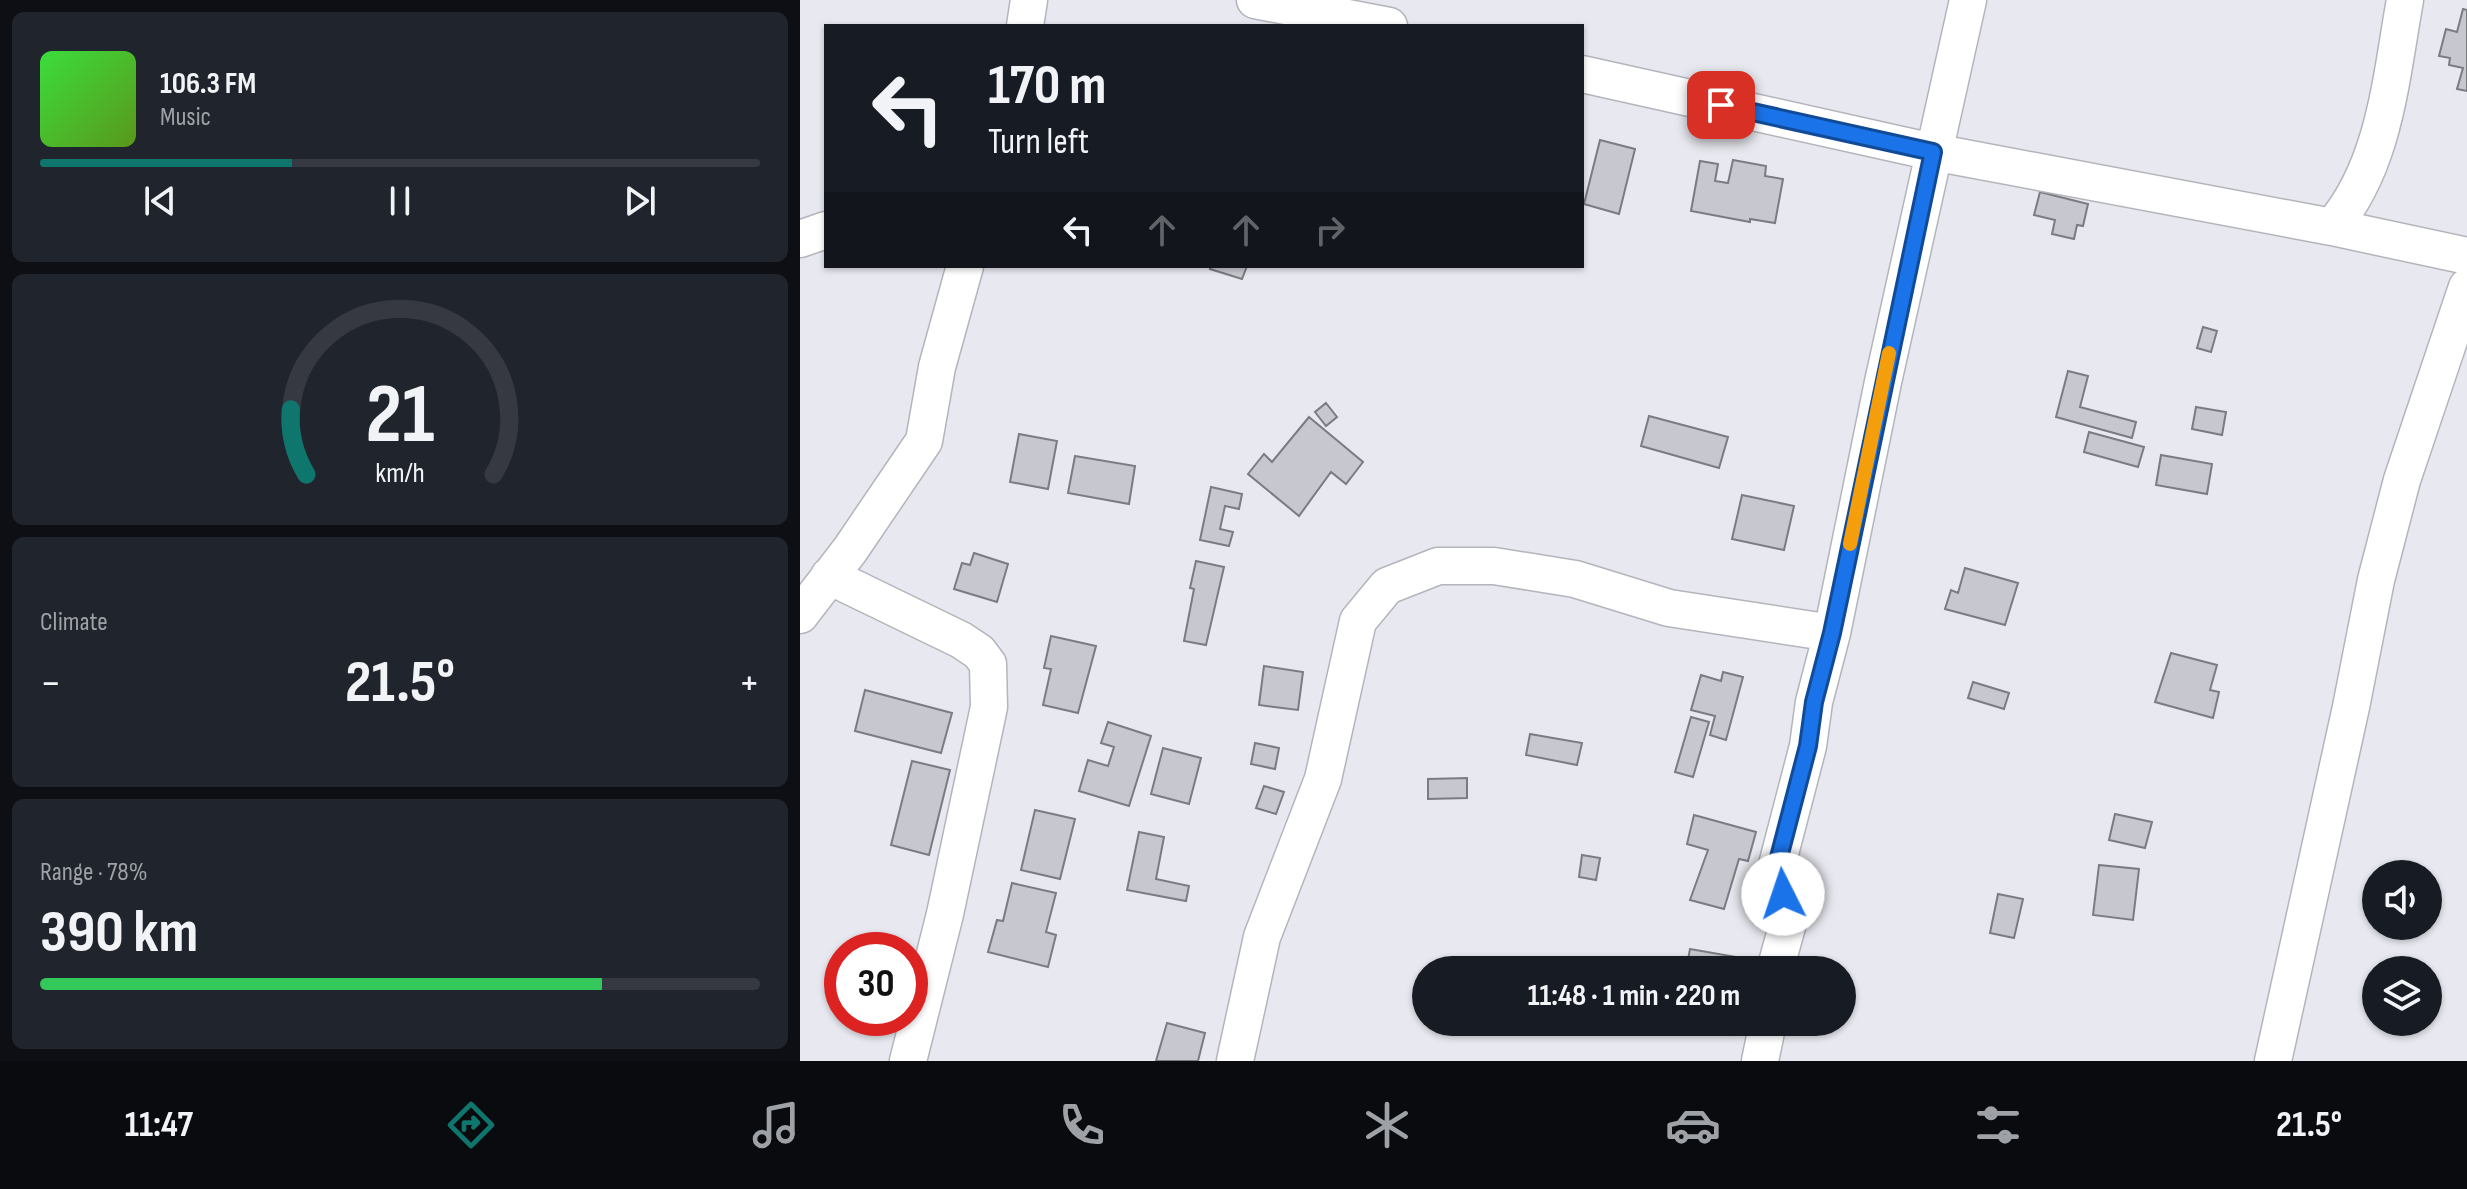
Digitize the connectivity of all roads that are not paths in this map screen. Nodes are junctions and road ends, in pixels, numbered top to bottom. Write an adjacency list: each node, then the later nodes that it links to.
1 (1029, 0): 5 (street)
2 (1255, 0): 6 (street)
3 (1968, 0): 8 (street)
4 (2405, 0): 9 (street)
5 (1025, 24)
6 (1379, 24)
7 (1584, 74): 8 (street)
8 (1933, 152): 9 (street); 17 (street)
9 (2332, 227): 12 (street)
10 (824, 231): 11 (street)
11 (800, 239)
12 (2467, 256)
13 (964, 268): 15 (street)
14 (2467, 287): 23 (street)
15 (829, 576): 16 (street); 20 (street)
16 (800, 615)
17 (1832, 633): 18 (street); 21 (street)
18 (1779, 956)
19 (1765, 1036): 22 (street)
20 (908, 1061)
21 (1235, 1061)
22 (1760, 1061)
23 (2273, 1061)

